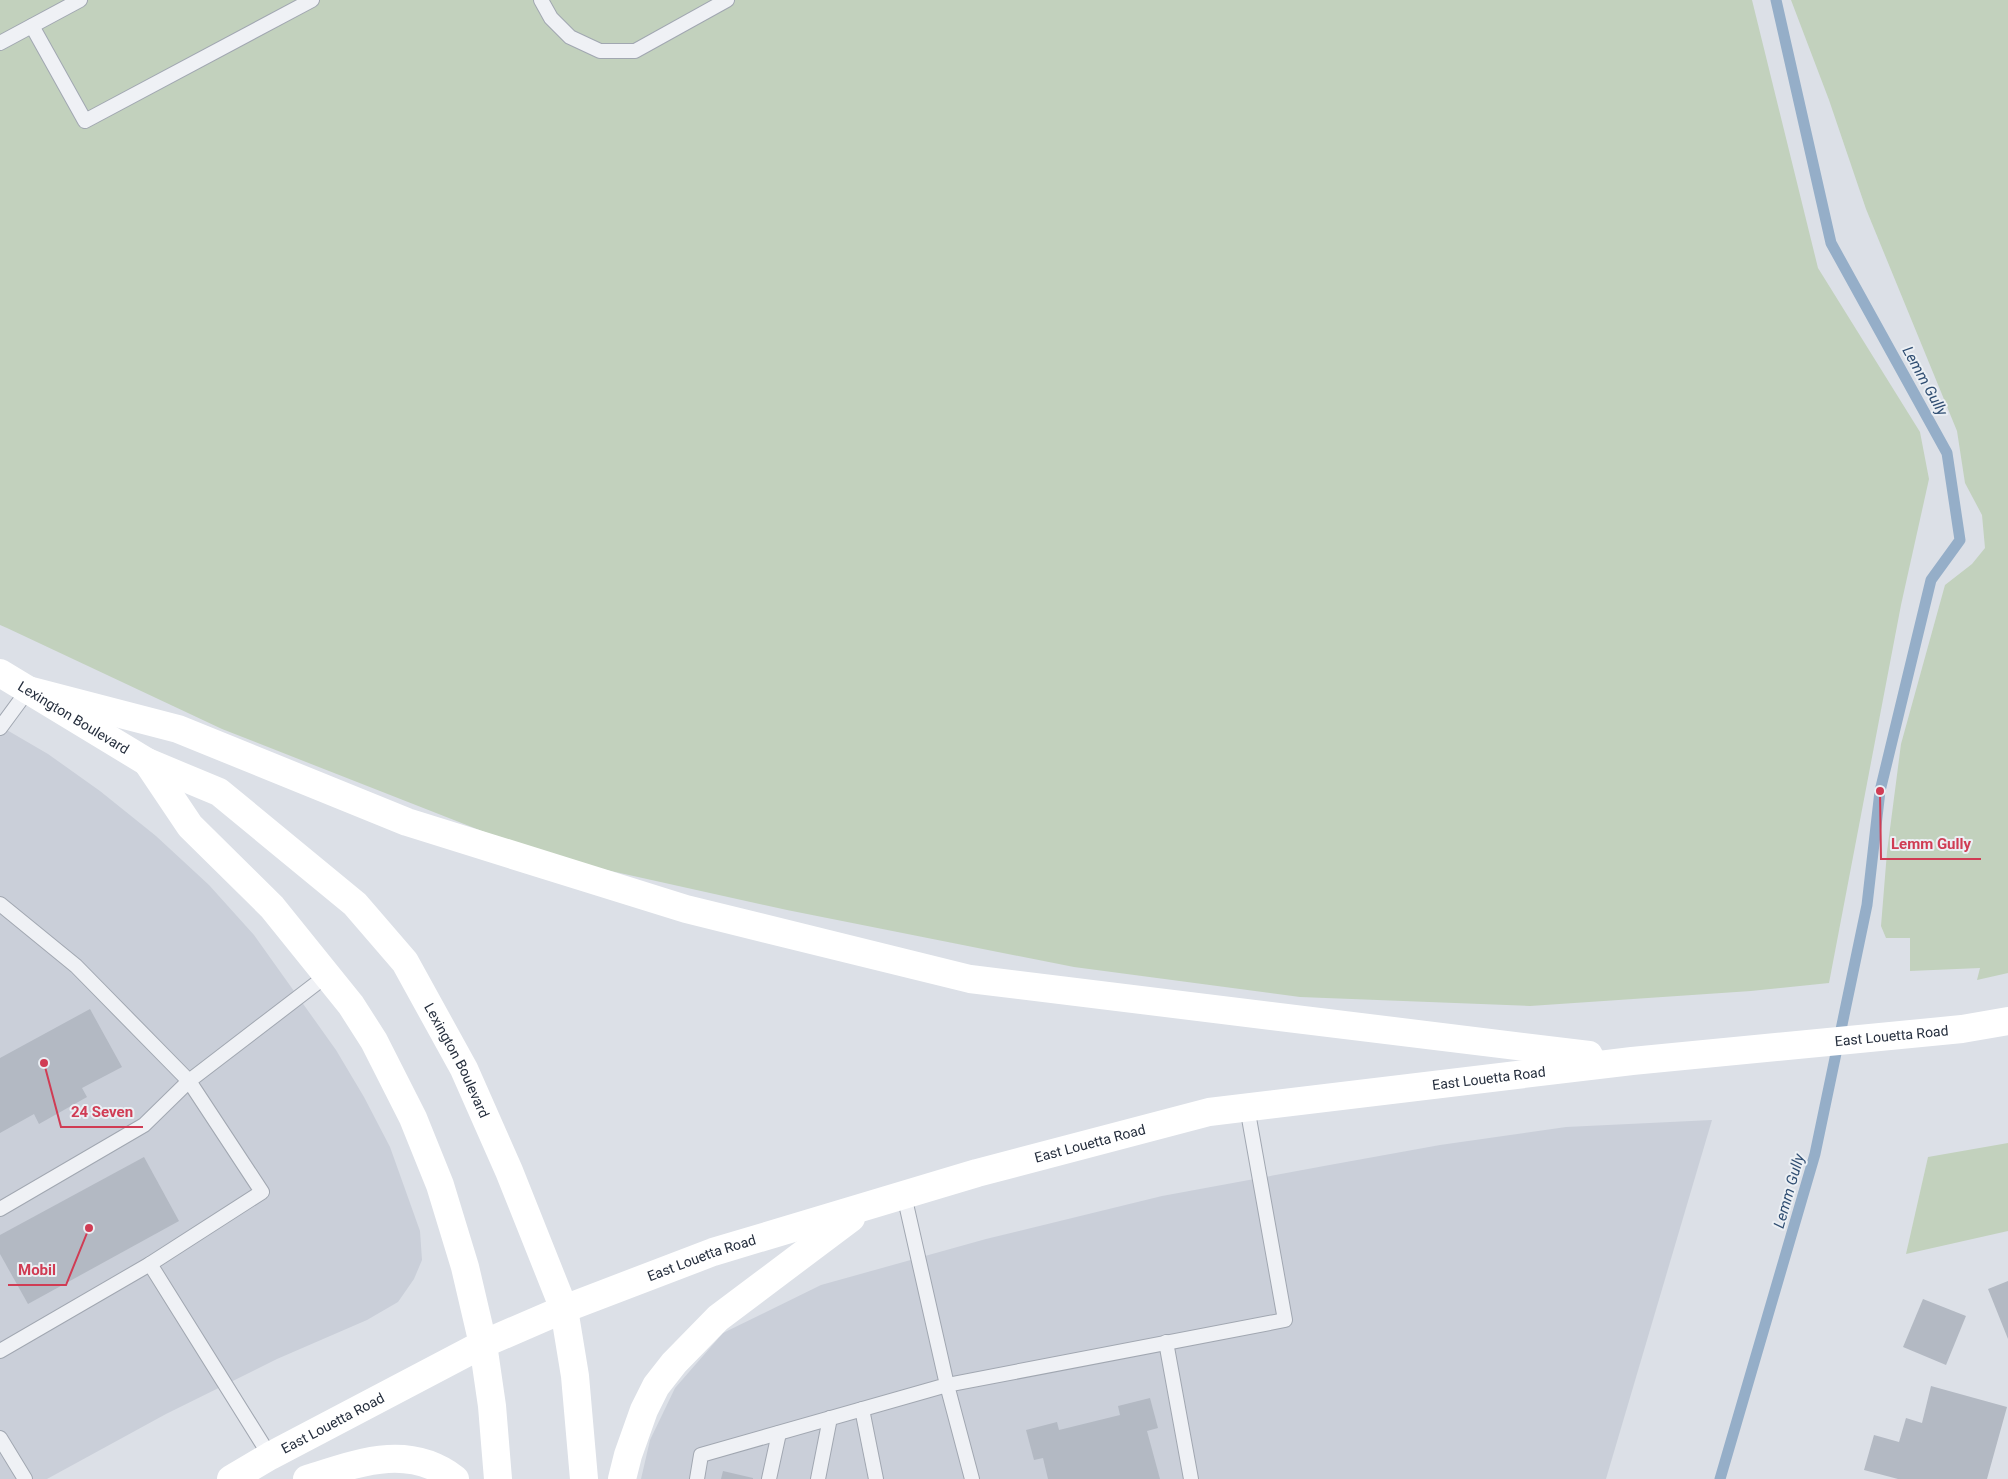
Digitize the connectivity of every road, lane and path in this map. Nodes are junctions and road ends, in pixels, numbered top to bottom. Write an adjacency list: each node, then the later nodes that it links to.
1 (80, 0): 5 (lane)
2 (312, 0): 5 (lane)
3 (540, 0): 4 (lane)
4 (727, 0)
5 (32, 26): 6 (lane)
6 (0, 43)
7 (0, 673): 8 (main road, Lexington Boulevard)
8 (28, 690): 9 (lane); 10 (main road, Lexington Boulevard); 14 (main road)
9 (0, 728)
10 (147, 762): 12 (main road, Lexington Boulevard); 21 (main road, Lexington Boulevard)
11 (0, 904): 15 (lane)
12 (326, 976): 15 (lane); 23 (main road, Lexington Boulevard)
13 (2008, 1021): 14 (main road, East Louetta Road)
14 (1632, 1061): 16 (main road, East Louetta Road)
15 (189, 1081): 19 (lane); 20 (lane)
16 (1247, 1107): 17 (main road, East Louetta Road); 22 (lane)
17 (904, 1195): 18 (main road, East Louetta Road); 25 (lane)
18 (866, 1206): 21 (main road, East Louetta Road); 37 (main road)
19 (0, 1209)
20 (150, 1264): 24 (lane); 30 (lane)
21 (564, 1310): 23 (main road, East Louetta Road); 36 (main road, Lexington Boulevard)
22 (1166, 1342): 25 (lane); 43 (lane)
23 (483, 1344): 30 (main road, East Louetta Road); 35 (main road, Lexington Boulevard)
24 (0, 1351)
25 (947, 1385): 26 (lane); 42 (lane)
26 (862, 1409): 27 (lane); 41 (lane)
27 (830, 1418): 28 (lane); 40 (lane)
28 (779, 1433): 38 (lane); 39 (lane)
29 (0, 1438): 31 (lane)
30 (270, 1456): 32 (main road, East Louetta Road)
31 (25, 1479)
32 (231, 1479)
33 (307, 1479): 34 (main road)
34 (455, 1479)
35 (498, 1479)
36 (584, 1479)
37 (622, 1479)
38 (696, 1479)
39 (769, 1479)
40 (818, 1479)
41 (876, 1479)
42 (972, 1479)
43 (1191, 1479)

